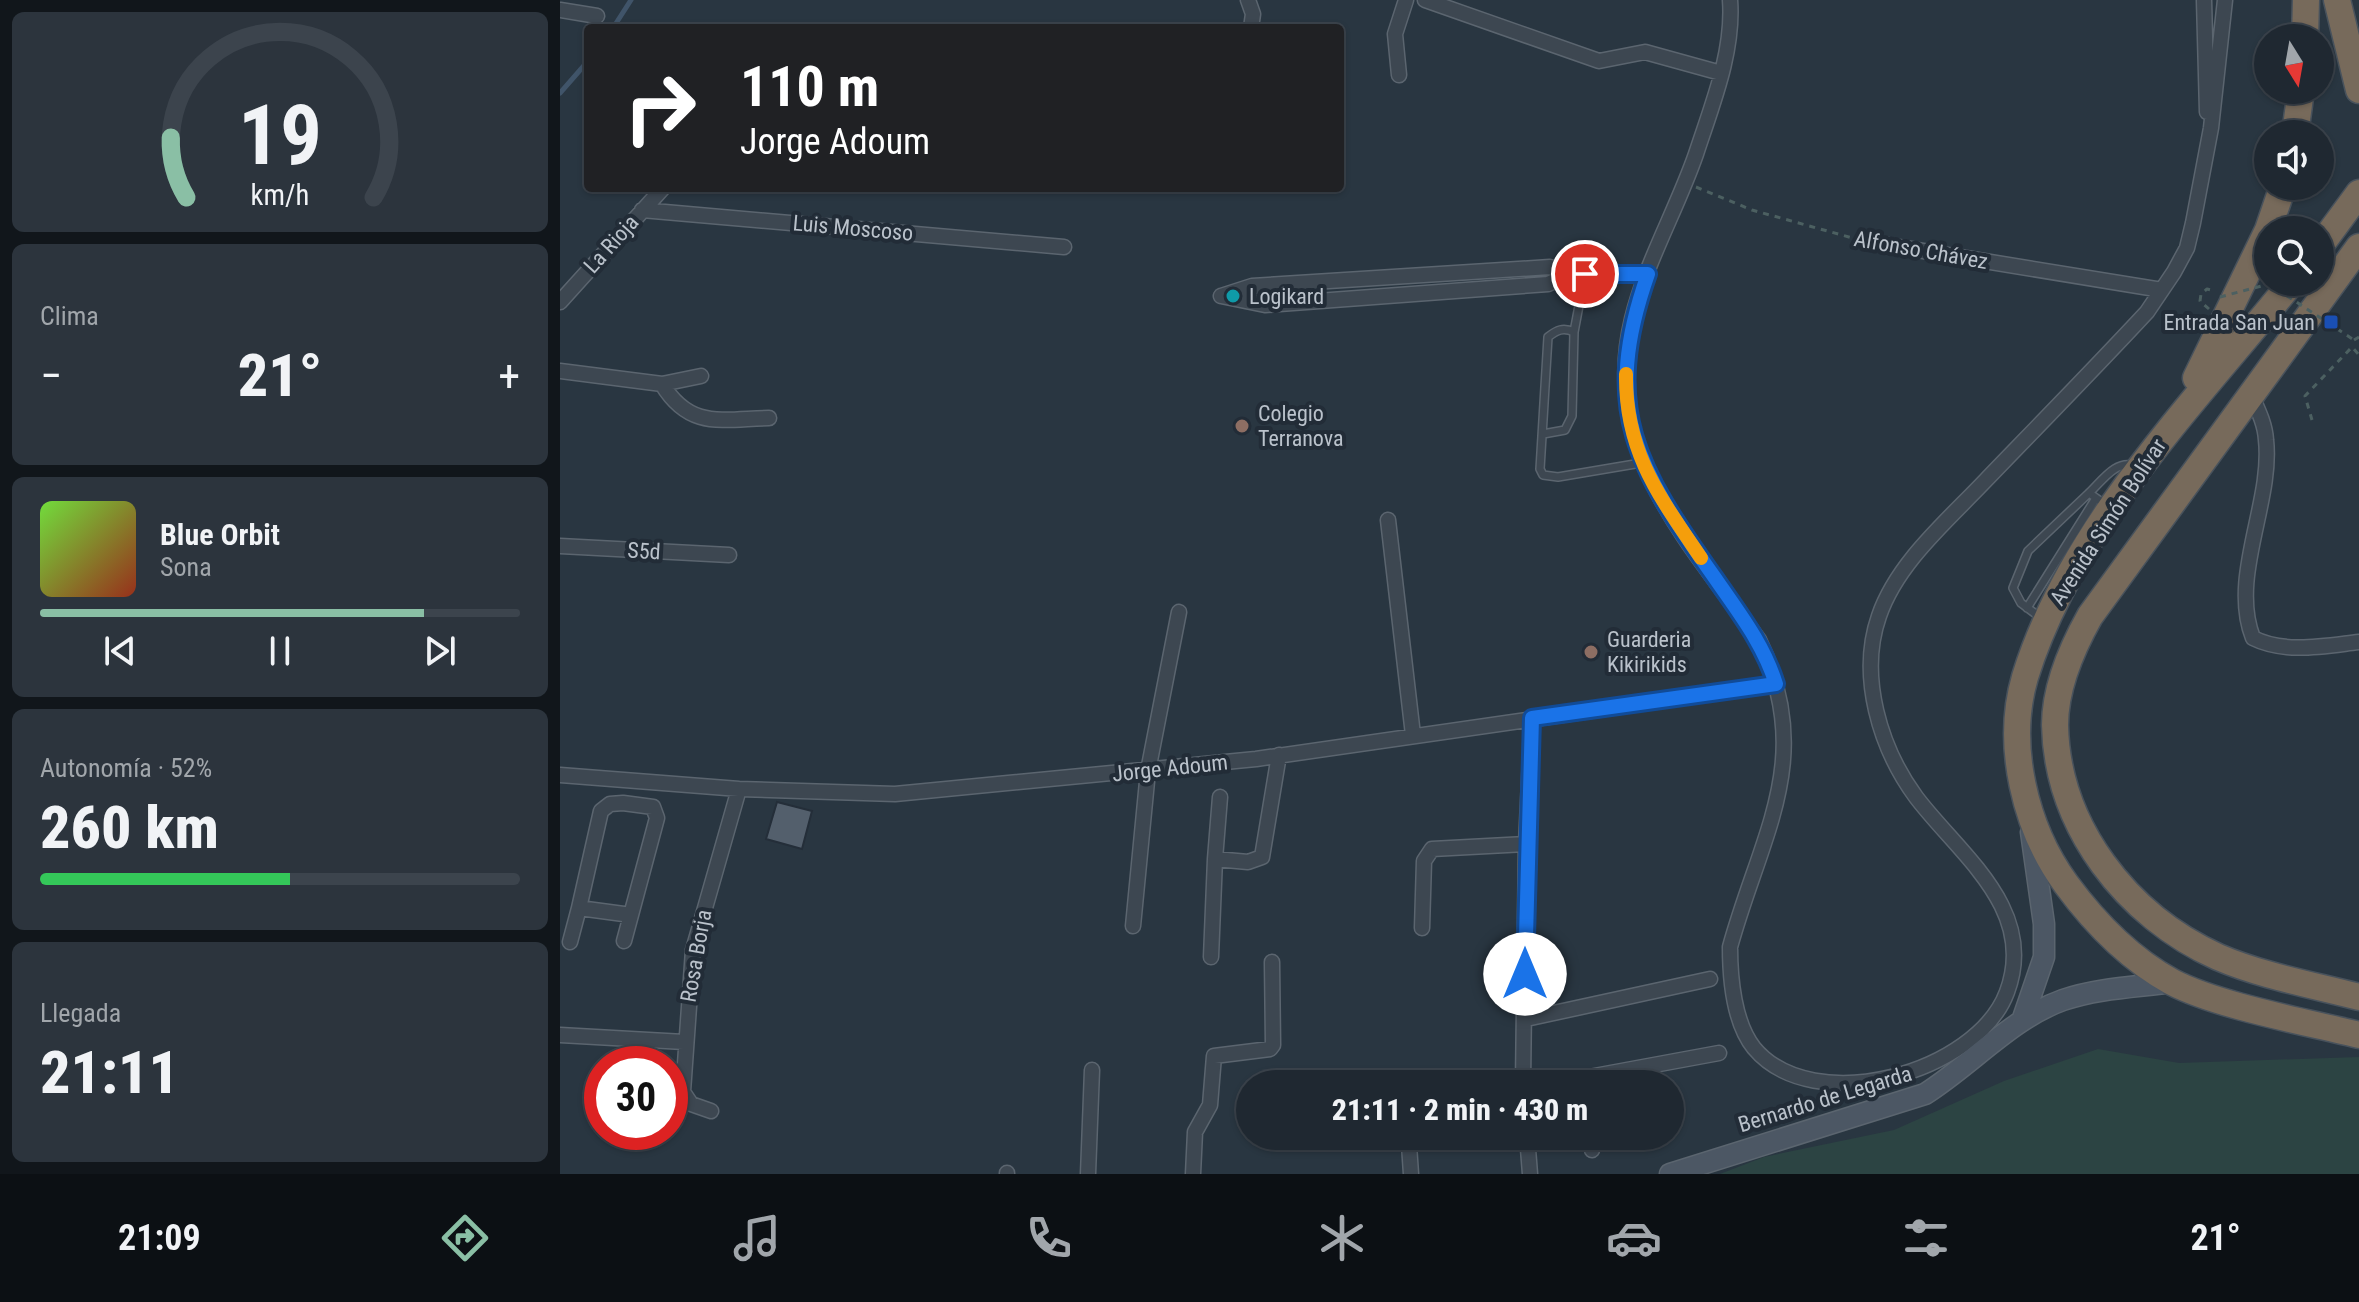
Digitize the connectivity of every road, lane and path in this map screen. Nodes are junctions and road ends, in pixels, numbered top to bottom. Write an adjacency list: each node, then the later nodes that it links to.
1 (1406, 0): 14 (street)
2 (1425, 0): 13 (street)
3 (1730, 0): 13 (street)
4 (2204, 0): 16 (street)
5 (2225, 0): 16 (street)
6 (2306, 0): 12 (highway)
7 (2337, 0): 15 (highway)
8 (1249, 1): 11 (street)
9 (560, 10): 10 (street)
10 (597, 16)
11 (1251, 24)
12 (2305, 24)
13 (1721, 73): 17 (street)
14 (1399, 75)
15 (2359, 90)
16 (2211, 128): 29 (street)
17 (1686, 183): 22 (path, Alfonso Chávez); 27 (street)
18 (659, 192): 20 (street, La Rioja)
19 (2359, 193): 21 (highway)
20 (642, 210): 23 (street, Luis Moscoso); 32 (street, La Rioja)
21 (2334, 227)
22 (1868, 242): 29 (street, Alfonso Chávez)
23 (1064, 247)
24 (2359, 247): 40 (highway, Avenida Simón Bolívar)
25 (2254, 259): 43 (highway)
26 (1578, 274): 27 (street); 28 (street); 30 (street); 34 (lane)
27 (1648, 274): 45 (street)
28 (1410, 276): 30 (street); 30 (street)
29 (2162, 290): 81 (street)
30 (1412, 295)
31 (2280, 296): 43 (highway, Avenida Simón Bolívar)
32 (560, 302)
33 (2218, 305): 35 (path, bridge)
34 (1574, 332): 44 (lane); 44 (lane)
35 (2359, 337)
36 (2359, 355): 42 (path)
37 (560, 371): 39 (street)
38 (701, 376): 39 (street)
39 (662, 384): 41 (street)
40 (2250, 392): 52 (street); 76 (highway, Avenida Simón Bolívar)
41 (769, 418)
42 (2312, 420)
43 (2173, 424): 46 (highway, Avenida Simón Bolívar)
44 (1543, 434): 45 (lane)
45 (1641, 463): 53 (street)
46 (2099, 500): 51 (highway, Avenida Simón Bolívar); 51 (lane)
47 (1388, 520): 55 (street)
48 (560, 546): 49 (street, S5d)
49 (729, 555)
50 (1179, 612): 57 (street)
51 (2037, 615): 63 (highway, Avenida Simón Bolívar)
52 (2359, 642)
53 (1776, 684): 54 (street, Jorge Adoum); 81 (street)
54 (1532, 718): 55 (street, Jorge Adoum); 64 (street)
55 (1413, 735): 56 (street, Jorge Adoum)
56 (1279, 755): 57 (street, Jorge Adoum); 65 (street)
57 (1148, 771): 60 (street, Jorge Adoum); 68 (street)
58 (560, 775): 59 (street, Jorge Adoum)
59 (629, 779): 60 (street, Jorge Adoum); 62 (street)
60 (739, 789): 82 (street, Rosa Borja)
61 (1220, 797): 65 (street)
62 (623, 803): 66 (street); 67 (street)
63 (2029, 816): 75 (highway, Avenida Simón Bolívar); 78 (street)
64 (1526, 844): 69 (street); 77 (street)
65 (1215, 859): 72 (street)
66 (579, 908): 67 (street); 71 (street)
67 (631, 915): 70 (street)
68 (1133, 926)
69 (1422, 928)
70 (624, 941)
71 (570, 942)
72 (1211, 957)
73 (1272, 962): 92 (street)
74 (1710, 979): 77 (street)
75 (2173, 982): 78 (street, Bernardo de Legarda); 80 (highway, Avenida Simón Bolívar)
76 (2359, 997)
77 (1526, 1019): 86 (street)
78 (2022, 1021): 81 (street, Bernardo de Legarda)
79 (560, 1035): 82 (street)
80 (2359, 1035)
81 (1986, 1040): 95 (street, Bernardo de Legarda)
82 (684, 1042): 88 (street, Rosa Borja)
83 (1719, 1053): 84 (street)
84 (1647, 1068): 87 (street)
85 (1092, 1070): 91 (street)
86 (1524, 1070)
87 (1638, 1070)
88 (711, 1111)
89 (1409, 1150): 93 (street)
90 (1528, 1150): 94 (street)
91 (1088, 1174)
92 (1193, 1174)
93 (1411, 1174)
94 (1530, 1174)
95 (1670, 1174)

